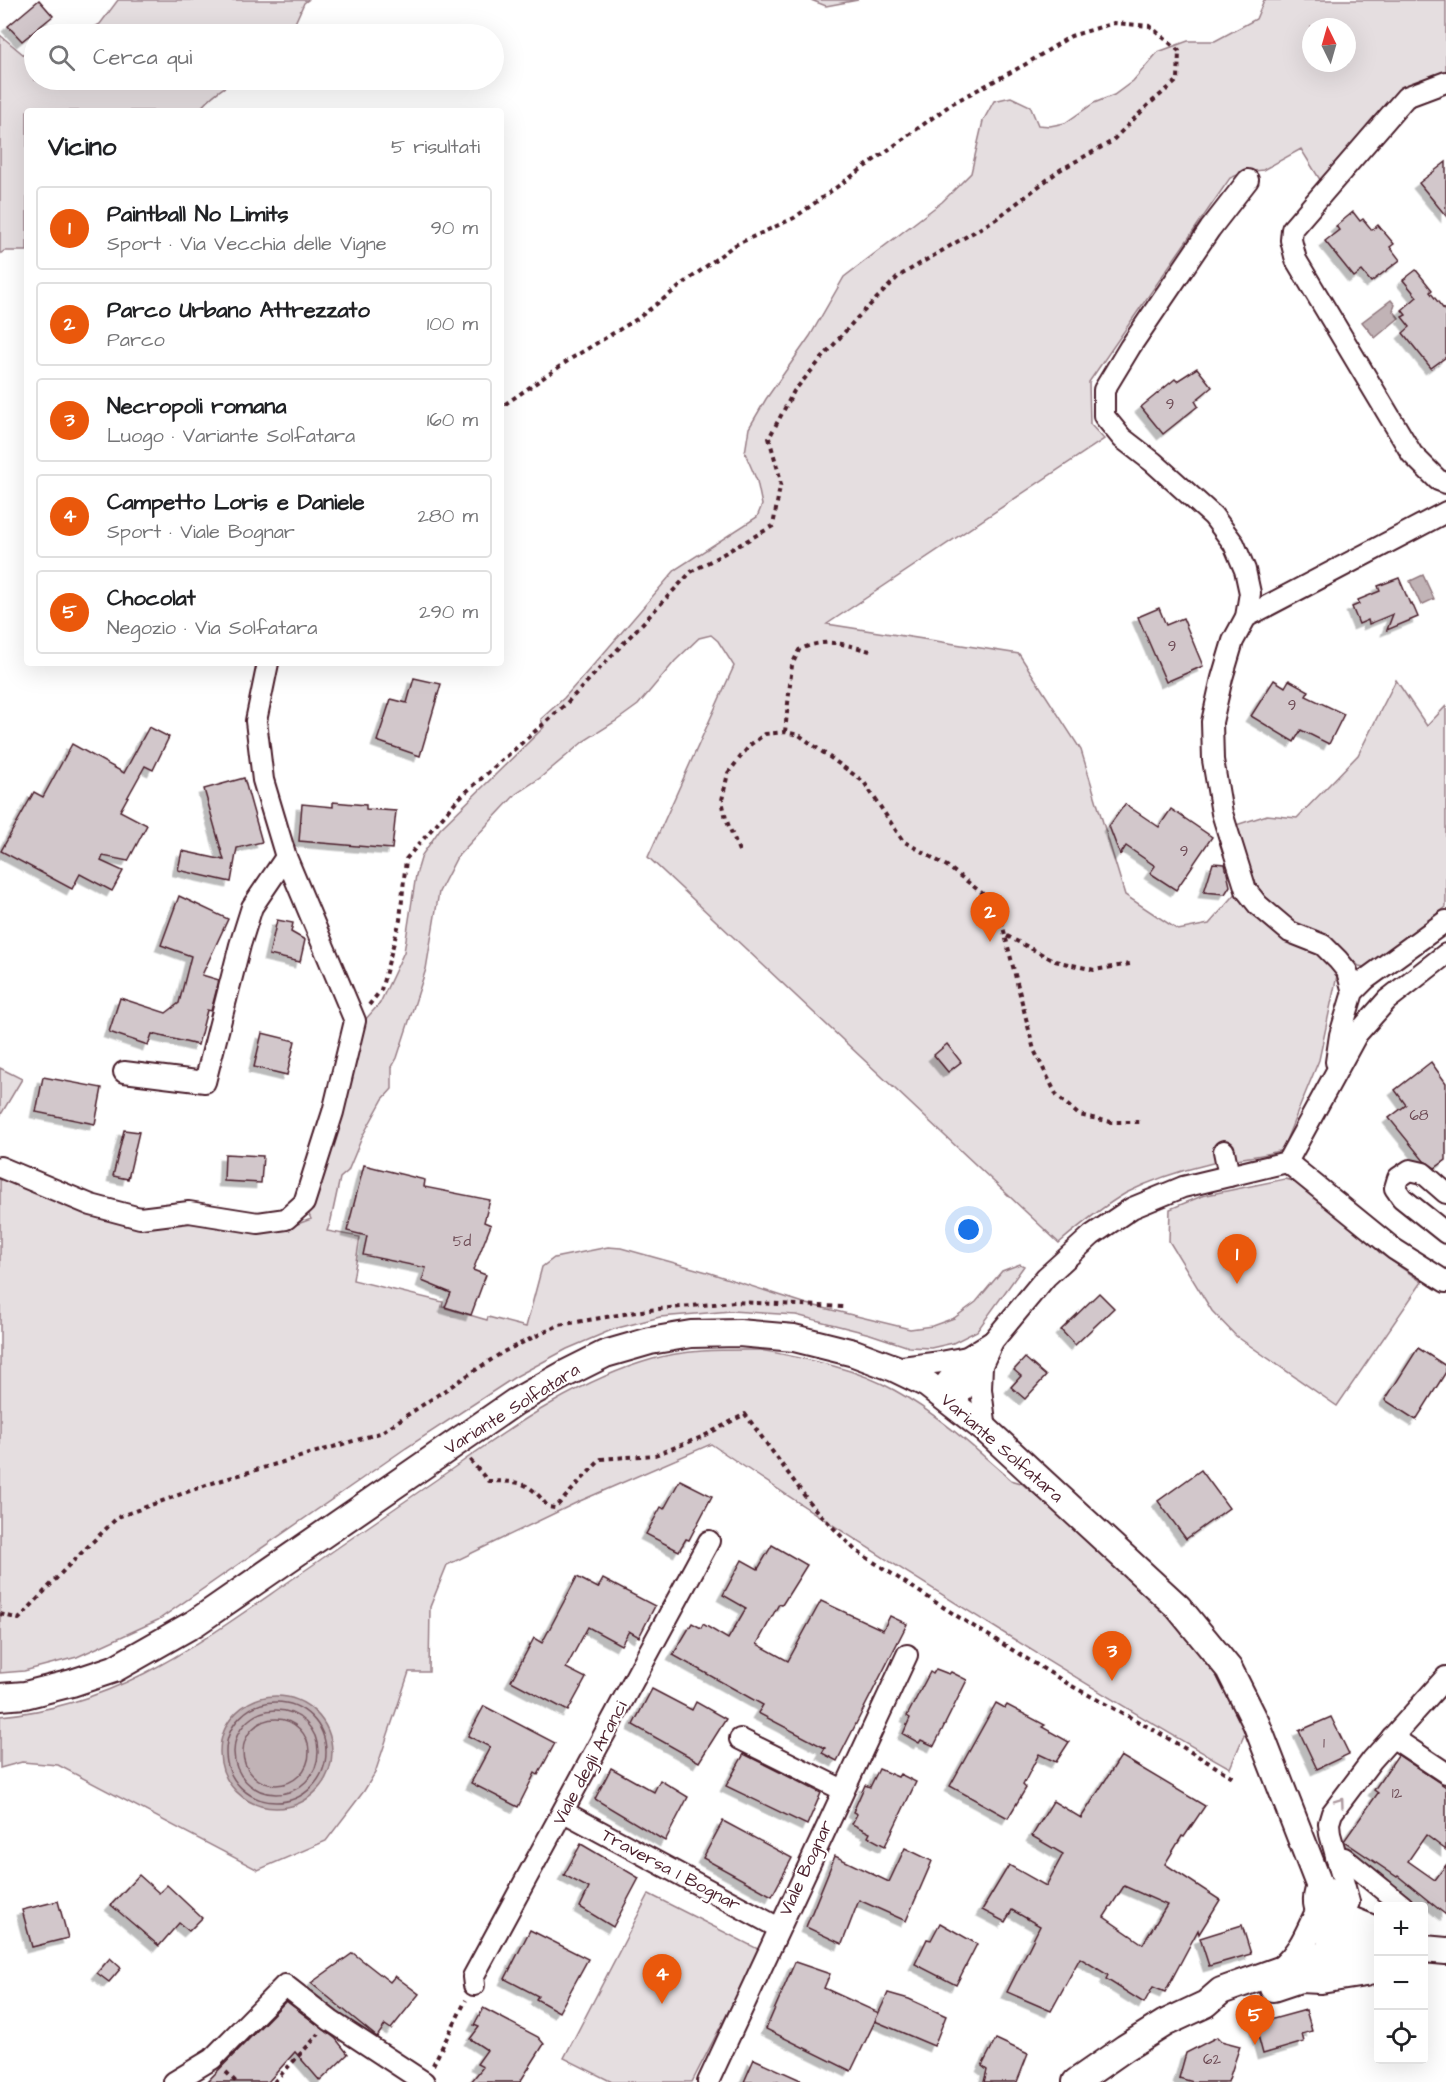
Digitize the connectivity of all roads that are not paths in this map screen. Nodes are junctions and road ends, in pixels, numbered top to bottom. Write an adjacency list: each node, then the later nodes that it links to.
1 (1446, 82): 3 (street)
2 (1248, 180): 5 (street)
3 (1446, 483)
4 (1446, 512): 5 (street)
5 (1246, 617): 10 (street)
6 (267, 666): 7 (street)
7 (286, 856): 11 (street); 15 (street)
8 (1446, 921): 10 (street)
9 (1446, 954): 12 (street)
10 (1353, 992): 12 (street)
11 (124, 1072)
12 (1332, 1082): 14 (street)
13 (1224, 1151): 16 (street)
14 (1287, 1162): 16 (street); 19 (street)
15 (0, 1167)
16 (1229, 1176): 20 (street)
17 (1446, 1193): 18 (street)
18 (1446, 1233)
19 (1446, 1282)
20 (975, 1361): 21 (street); 22 (street); 23 (street)
21 (894, 1368): 22 (main road, Variante Solfatara); 27 (main road, Variante Solfatara)
22 (946, 1398): 23 (main road, Variante Solfatara)
23 (986, 1430): 35 (main road, Variante Solfatara)
24 (709, 1541): 32 (street, Viale degli Aranci)
25 (907, 1655): 31 (street, Viale Bognar)
26 (1446, 1677): 28 (street)
27 (0, 1697)
28 (1392, 1737): 30 (street); 33 (street, one-way to 28)
29 (740, 1739): 31 (street)
30 (1446, 1773)
31 (843, 1791): 36 (street, Viale Bognar)
32 (564, 1812): 36 (street, Traversa 1 Bognar); 43 (street, Viale degli Aranci)
33 (1336, 1857): 34 (street); 35 (street)
34 (1399, 1902)
35 (1331, 1916): 37 (main road); 39 (main road); 42 (main road)
36 (779, 1928): 46 (street, Viale Bognar)
37 (1374, 1930)
38 (1374, 1948): 39 (main road)
39 (1340, 1952): 40 (main road); 42 (main road)
40 (1374, 1967)
41 (1374, 1970): 42 (main road)
42 (1292, 1973): 47 (main road)
43 (474, 1985)
44 (174, 2082): 45 (street)
45 (424, 2082)
46 (708, 2082)
47 (1076, 2082)

